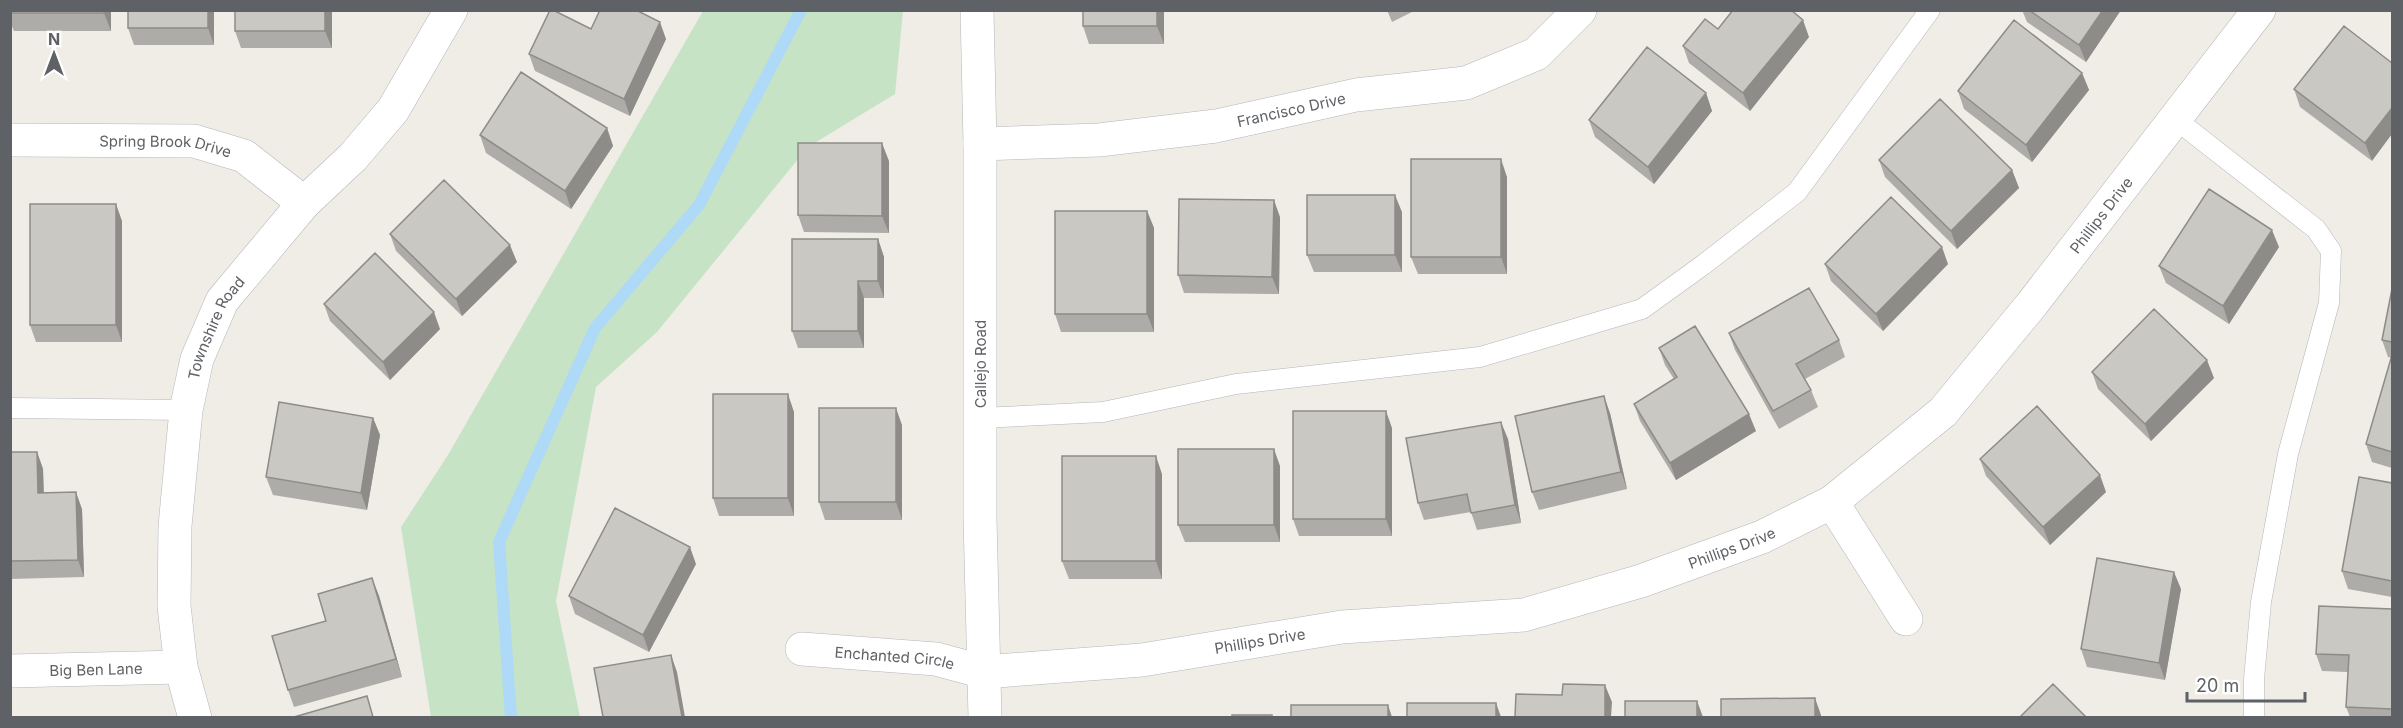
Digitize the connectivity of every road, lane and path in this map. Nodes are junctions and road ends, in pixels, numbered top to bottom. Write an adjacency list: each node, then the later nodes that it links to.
1 (451, 10): 9 (street, Townshire Road)
2 (977, 10): 8 (street, Callejo Road)
3 (1580, 10): 8 (street, Francisco Drive)
4 (1930, 10): 12 (lane)
5 (2259, 10): 6 (street, Phillips Drive)
6 (2174, 118): 13 (street, Phillips Drive); 21 (lane)
7 (10, 140): 9 (street, Spring Brook Drive)
8 (980, 144): 12 (street, Callejo Road)
9 (304, 203): 11 (street, Townshire Road)
10 (10, 408): 11 (lane)
11 (186, 410): 16 (street, Townshire Road)
12 (980, 418): 18 (street, Callejo Road)
13 (1832, 502): 14 (street); 18 (street, Phillips Drive)
14 (1906, 619)
15 (802, 649): 18 (street, Enchanted Circle)
16 (181, 667): 17 (street, Big Ben Lane); 19 (street, Townshire Road)
17 (10, 671)
18 (984, 672): 20 (street, Callejo Road)
19 (195, 717)
20 (985, 717)
21 (2254, 717)

